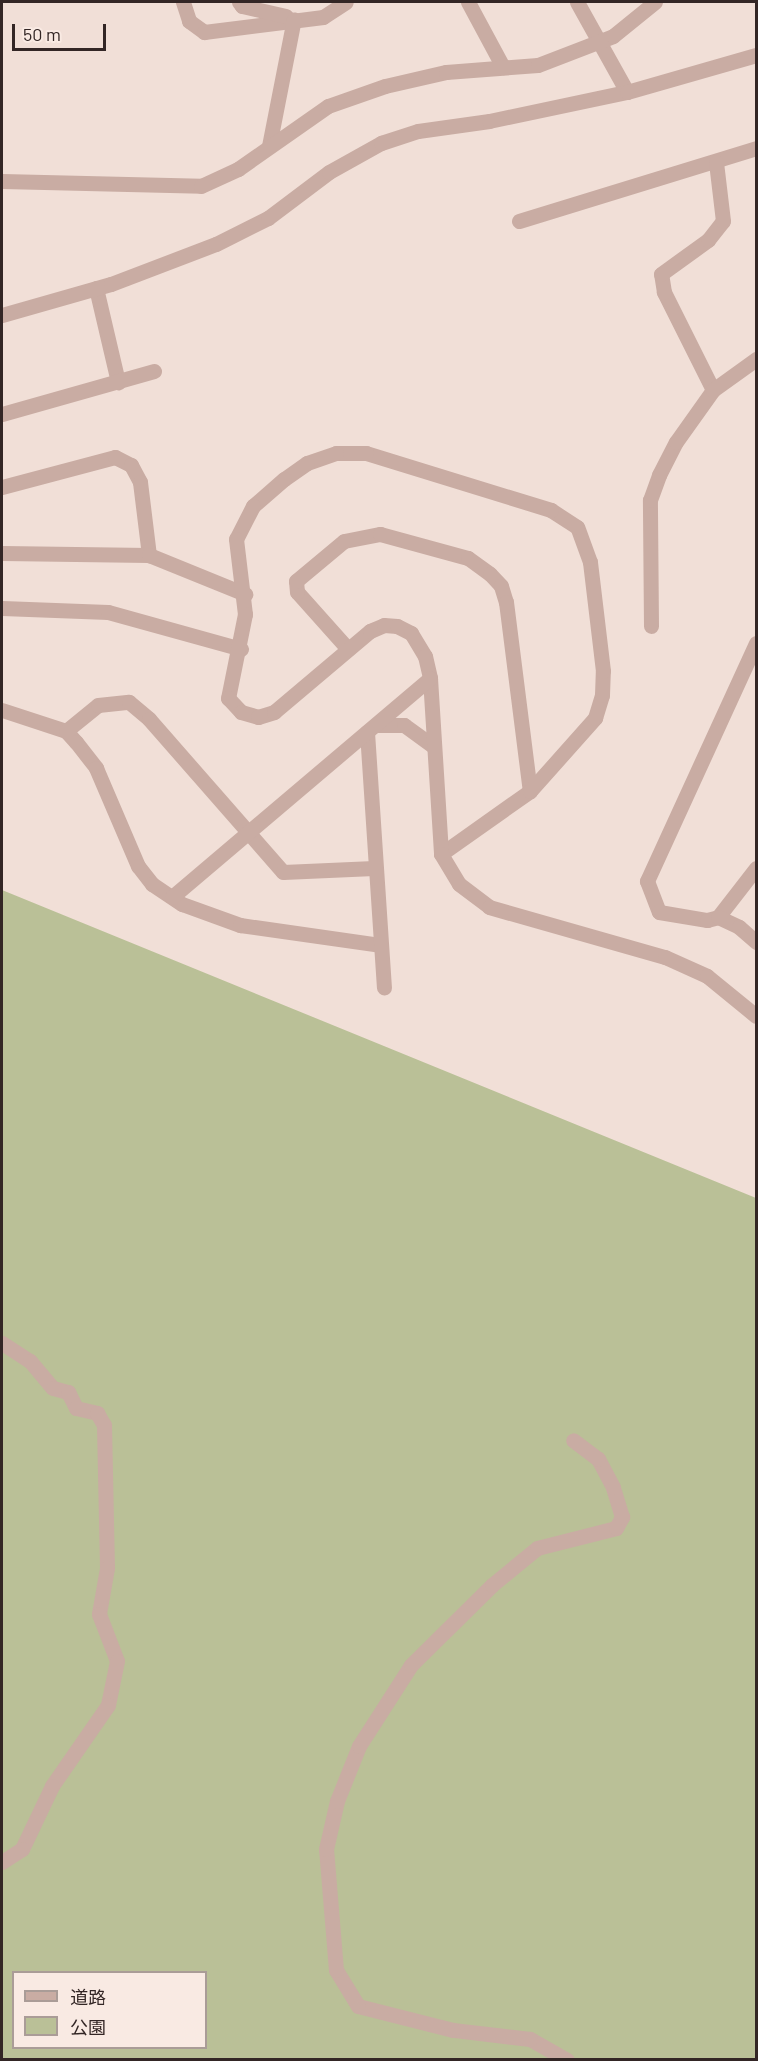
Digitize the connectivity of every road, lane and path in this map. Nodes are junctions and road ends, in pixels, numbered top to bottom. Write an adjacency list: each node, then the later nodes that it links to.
1 (183, 2): 7 (street)
2 (239, 2): 7 (street)
3 (346, 2): 7 (street)
4 (468, 2): 10 (street)
5 (577, 2): 8 (street)
6 (655, 2): 8 (street)
7 (294, 19): 12 (street)
8 (598, 40): 10 (street); 11 (street)
9 (756, 55): 11 (street)
10 (503, 67): 12 (street)
11 (627, 92): 17 (street)
12 (269, 146): 15 (street)
13 (756, 148): 14 (street)
14 (716, 162): 16 (street); 22 (street)
15 (2, 181)
16 (519, 221)
17 (96, 288): 18 (street); 21 (street)
18 (2, 315)
19 (756, 358): 22 (street)
20 (154, 371): 21 (street)
21 (117, 382): 23 (street)
22 (713, 390): 29 (street)
23 (2, 414)
24 (2, 487): 26 (street)
25 (2, 553): 26 (street)
26 (149, 555): 27 (street)
27 (245, 594): 31 (street); 38 (street)
28 (2, 608): 31 (street)
29 (651, 626)
30 (756, 643): 44 (street)
31 (241, 649): 32 (street)
32 (348, 649): 33 (street); 38 (street)
33 (430, 678): 35 (street); 37 (street)
34 (2, 710): 36 (street)
35 (372, 728): 37 (street); 39 (street); 41 (street)
36 (66, 730): 39 (street); 43 (street)
37 (433, 746): 40 (street)
38 (530, 791): 40 (street)
39 (248, 829): 41 (street); 43 (street)
40 (441, 854): 48 (street)
41 (374, 868): 46 (street)
42 (756, 868): 44 (street)
43 (171, 897): 46 (street)
44 (718, 917): 45 (street)
45 (756, 942)
46 (380, 945): 47 (street)
47 (384, 987)
48 (756, 1016)
49 (2, 1342): 51 (street)
50 (573, 1440): 52 (street)
51 (2, 1862)
52 (567, 2060)

